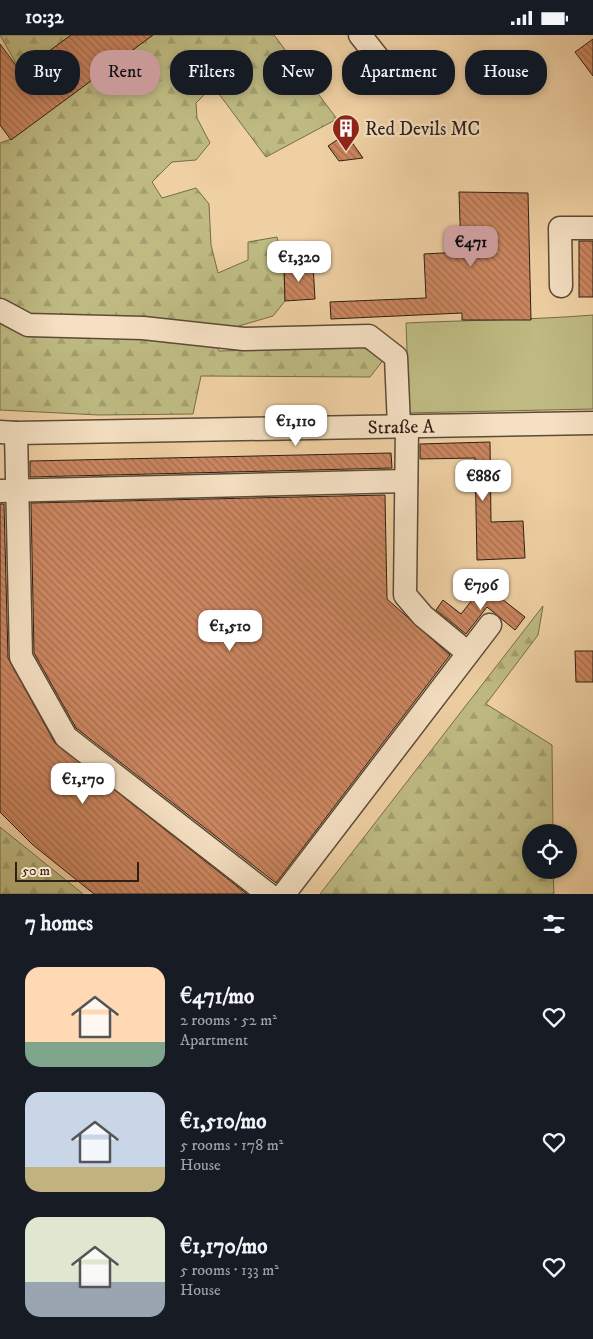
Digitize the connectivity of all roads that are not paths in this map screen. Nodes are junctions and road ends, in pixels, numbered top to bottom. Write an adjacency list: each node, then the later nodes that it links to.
1 (360, 35): 2 (street)
2 (372, 50)
3 (593, 228): 4 (street)
4 (560, 286)
5 (0, 310): 7 (street)
6 (593, 423): 7 (street, Straße A)
7 (403, 426): 8 (street, Straße A); 9 (street)
8 (8, 433): 10 (street)
9 (406, 481): 10 (street); 15 (street)
10 (9, 491): 11 (street)
11 (9, 541): 12 (street)
12 (10, 593): 14 (street)
13 (490, 625): 15 (street)
14 (10, 641): 16 (street)
15 (468, 653): 17 (street)
16 (268, 894)
17 (284, 894)

